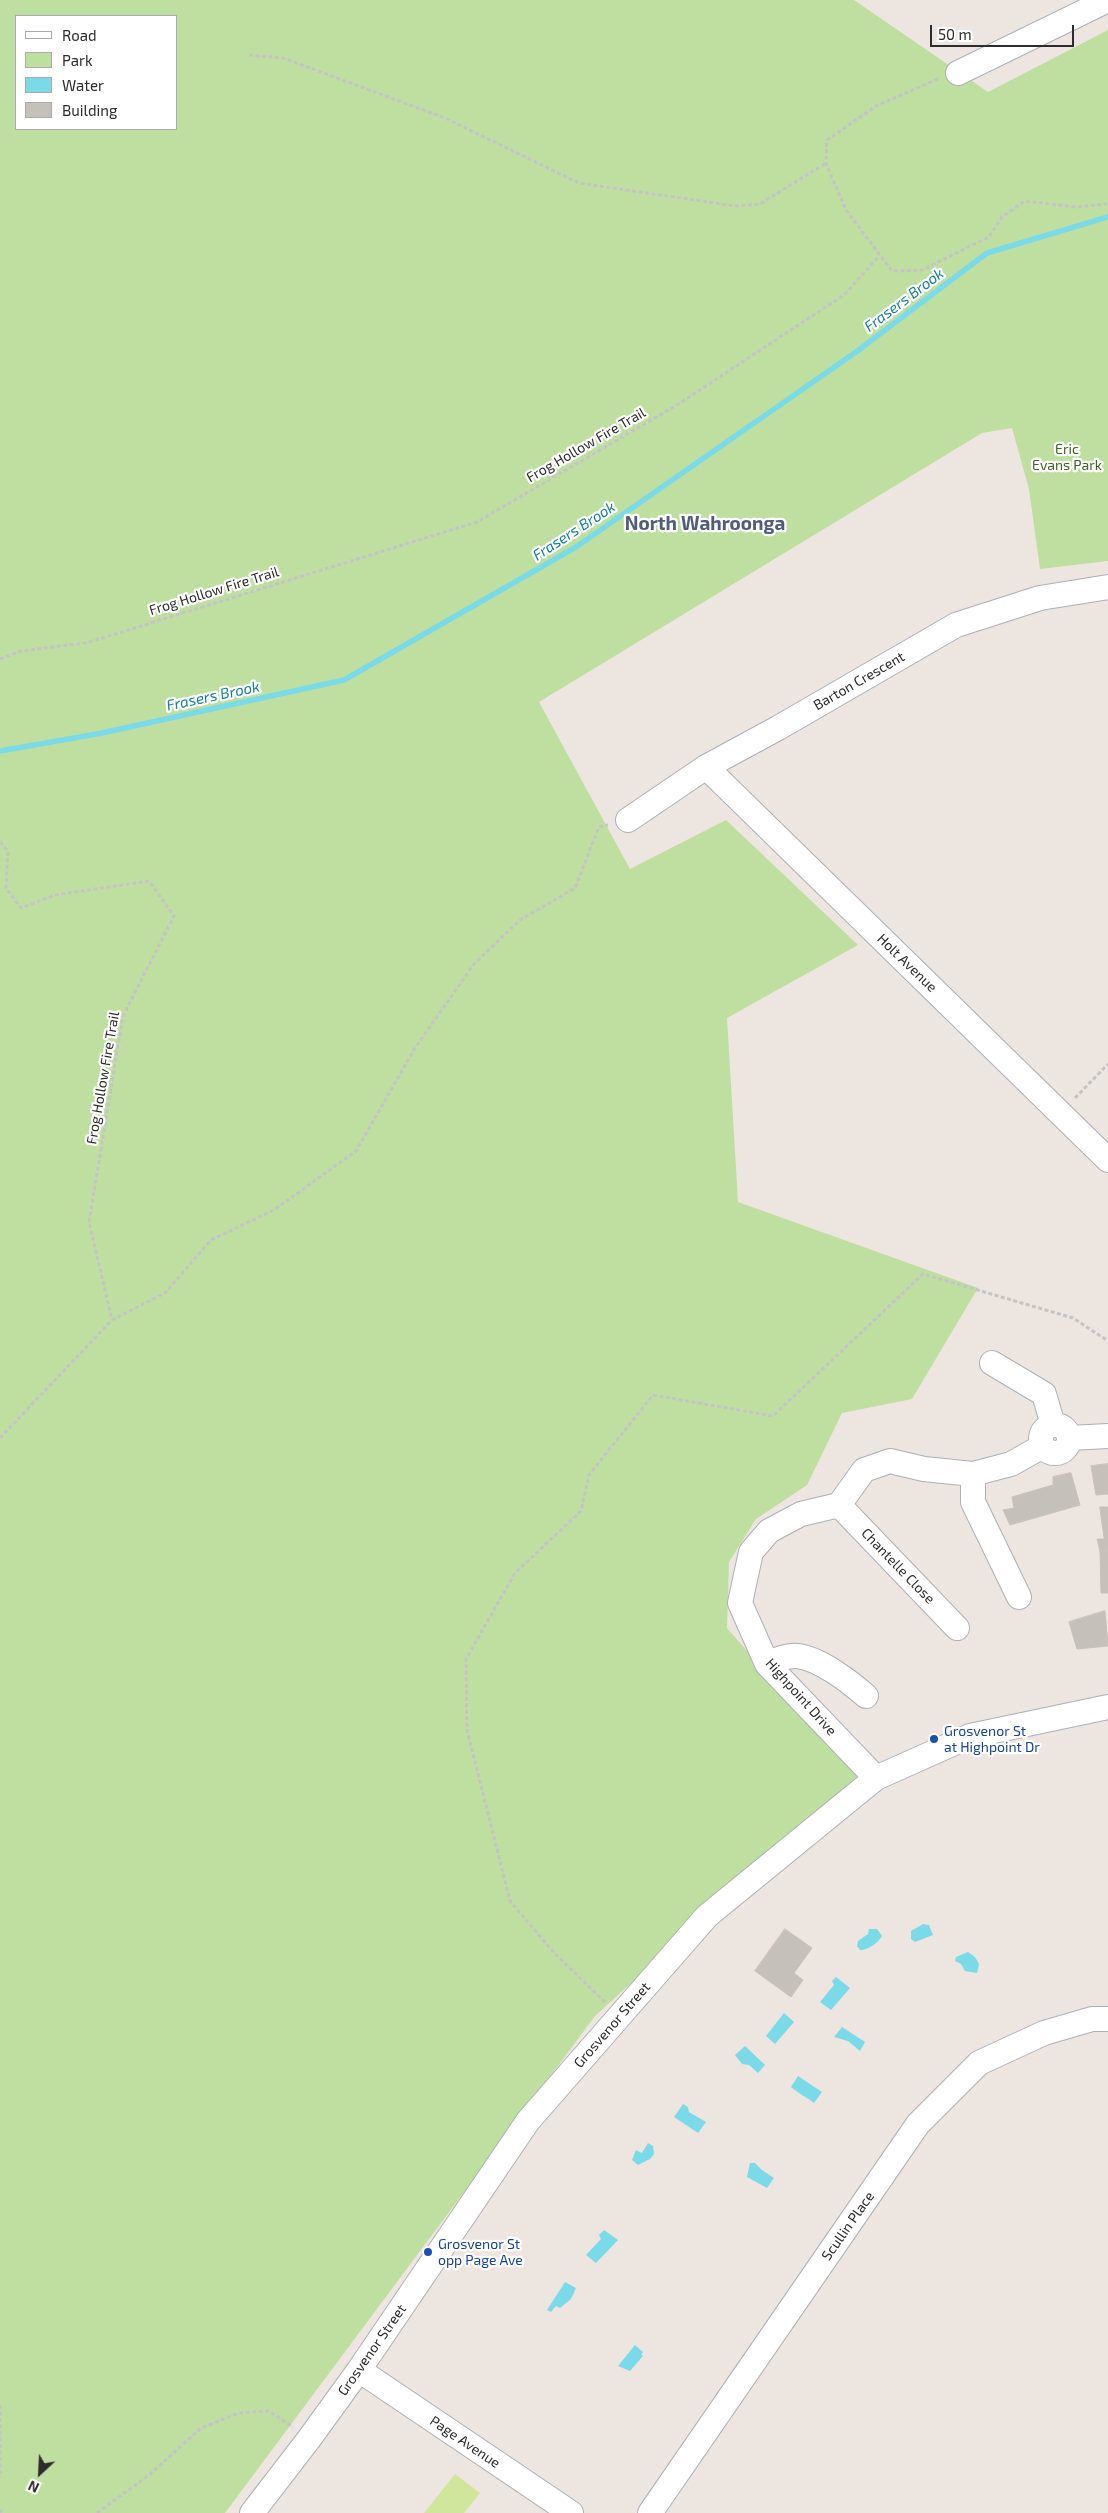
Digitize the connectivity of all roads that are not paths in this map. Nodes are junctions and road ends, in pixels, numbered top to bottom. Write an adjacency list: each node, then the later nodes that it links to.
1 (1108, 0): 2 (street)
2 (958, 73)
3 (1108, 587): 4 (street, Barton Crescent)
4 (706, 767): 5 (street, Barton Crescent); 6 (street, Holt Avenue)
5 (628, 820)
6 (1108, 1160)
7 (992, 1363): 8 (street)
8 (1061, 1431): 9 (street); 10 (street)
9 (1108, 1436)
10 (974, 1474): 11 (street); 12 (street)
11 (839, 1505): 13 (street, Chantelle Close); 14 (street, Highpoint Drive)
12 (1019, 1597)
13 (957, 1628)
14 (767, 1664): 15 (street); 17 (street, Highpoint Drive)
15 (866, 1696)
16 (1108, 1708): 17 (street, Grosvenor Street)
17 (876, 1778): 19 (street, Grosvenor Street)
18 (1108, 2019): 22 (street, Scullin Place)
19 (359, 2370): 20 (street, Grosvenor Street); 21 (street, Page Avenue)
20 (252, 2513)
21 (571, 2513)
22 (650, 2513)

